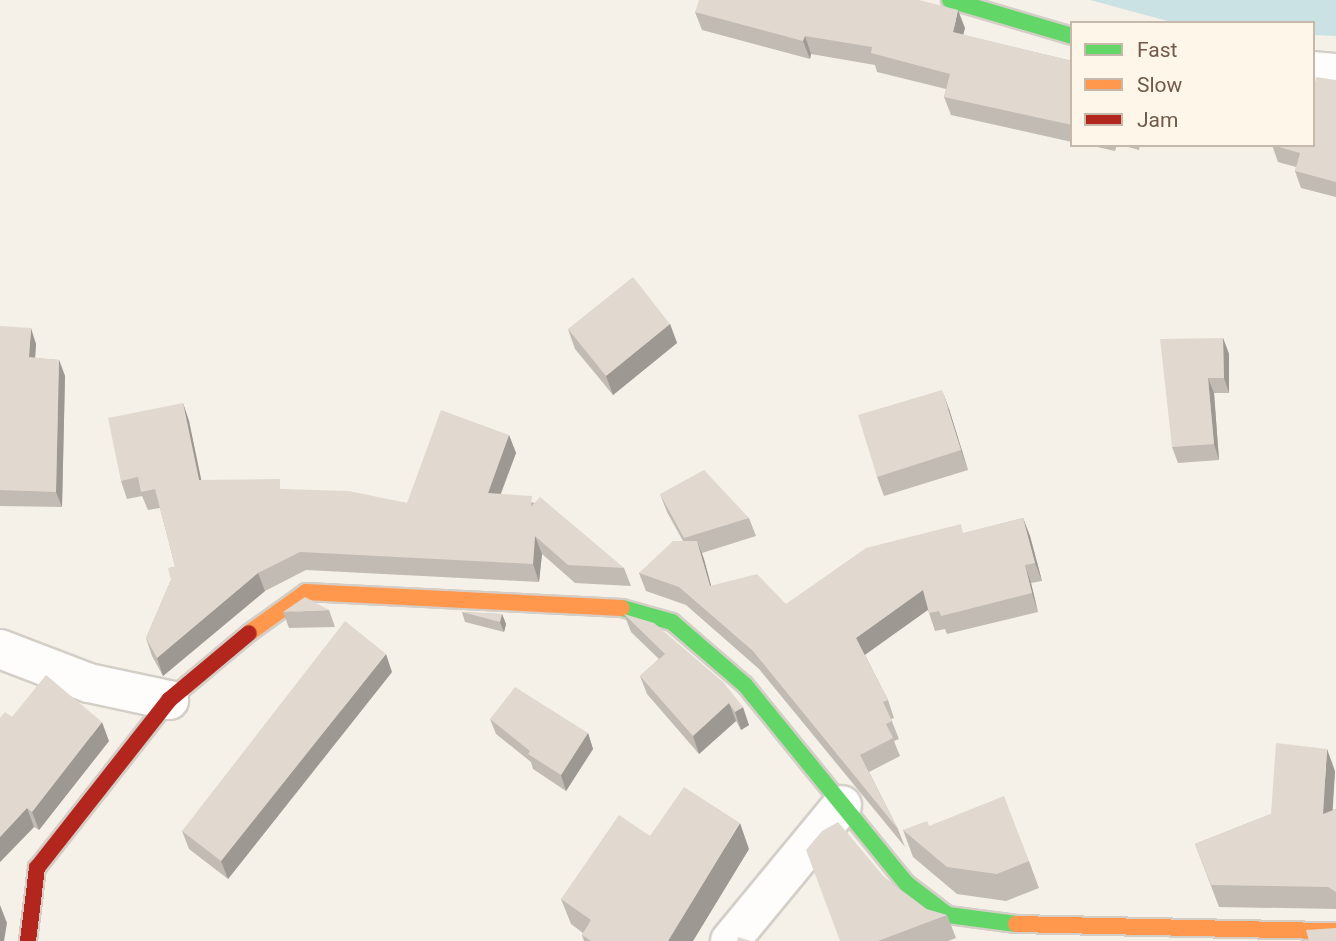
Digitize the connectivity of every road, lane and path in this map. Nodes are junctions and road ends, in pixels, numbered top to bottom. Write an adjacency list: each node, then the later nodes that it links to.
1 (950, 0): 2 (street)
2 (1070, 35)
3 (1315, 71): 4 (street)
4 (1336, 74)
5 (0, 649): 6 (street)
6 (169, 700): 7 (street); 9 (street)
7 (842, 805): 8 (street); 10 (street)
8 (1336, 931)
9 (28, 941)
10 (730, 941)

